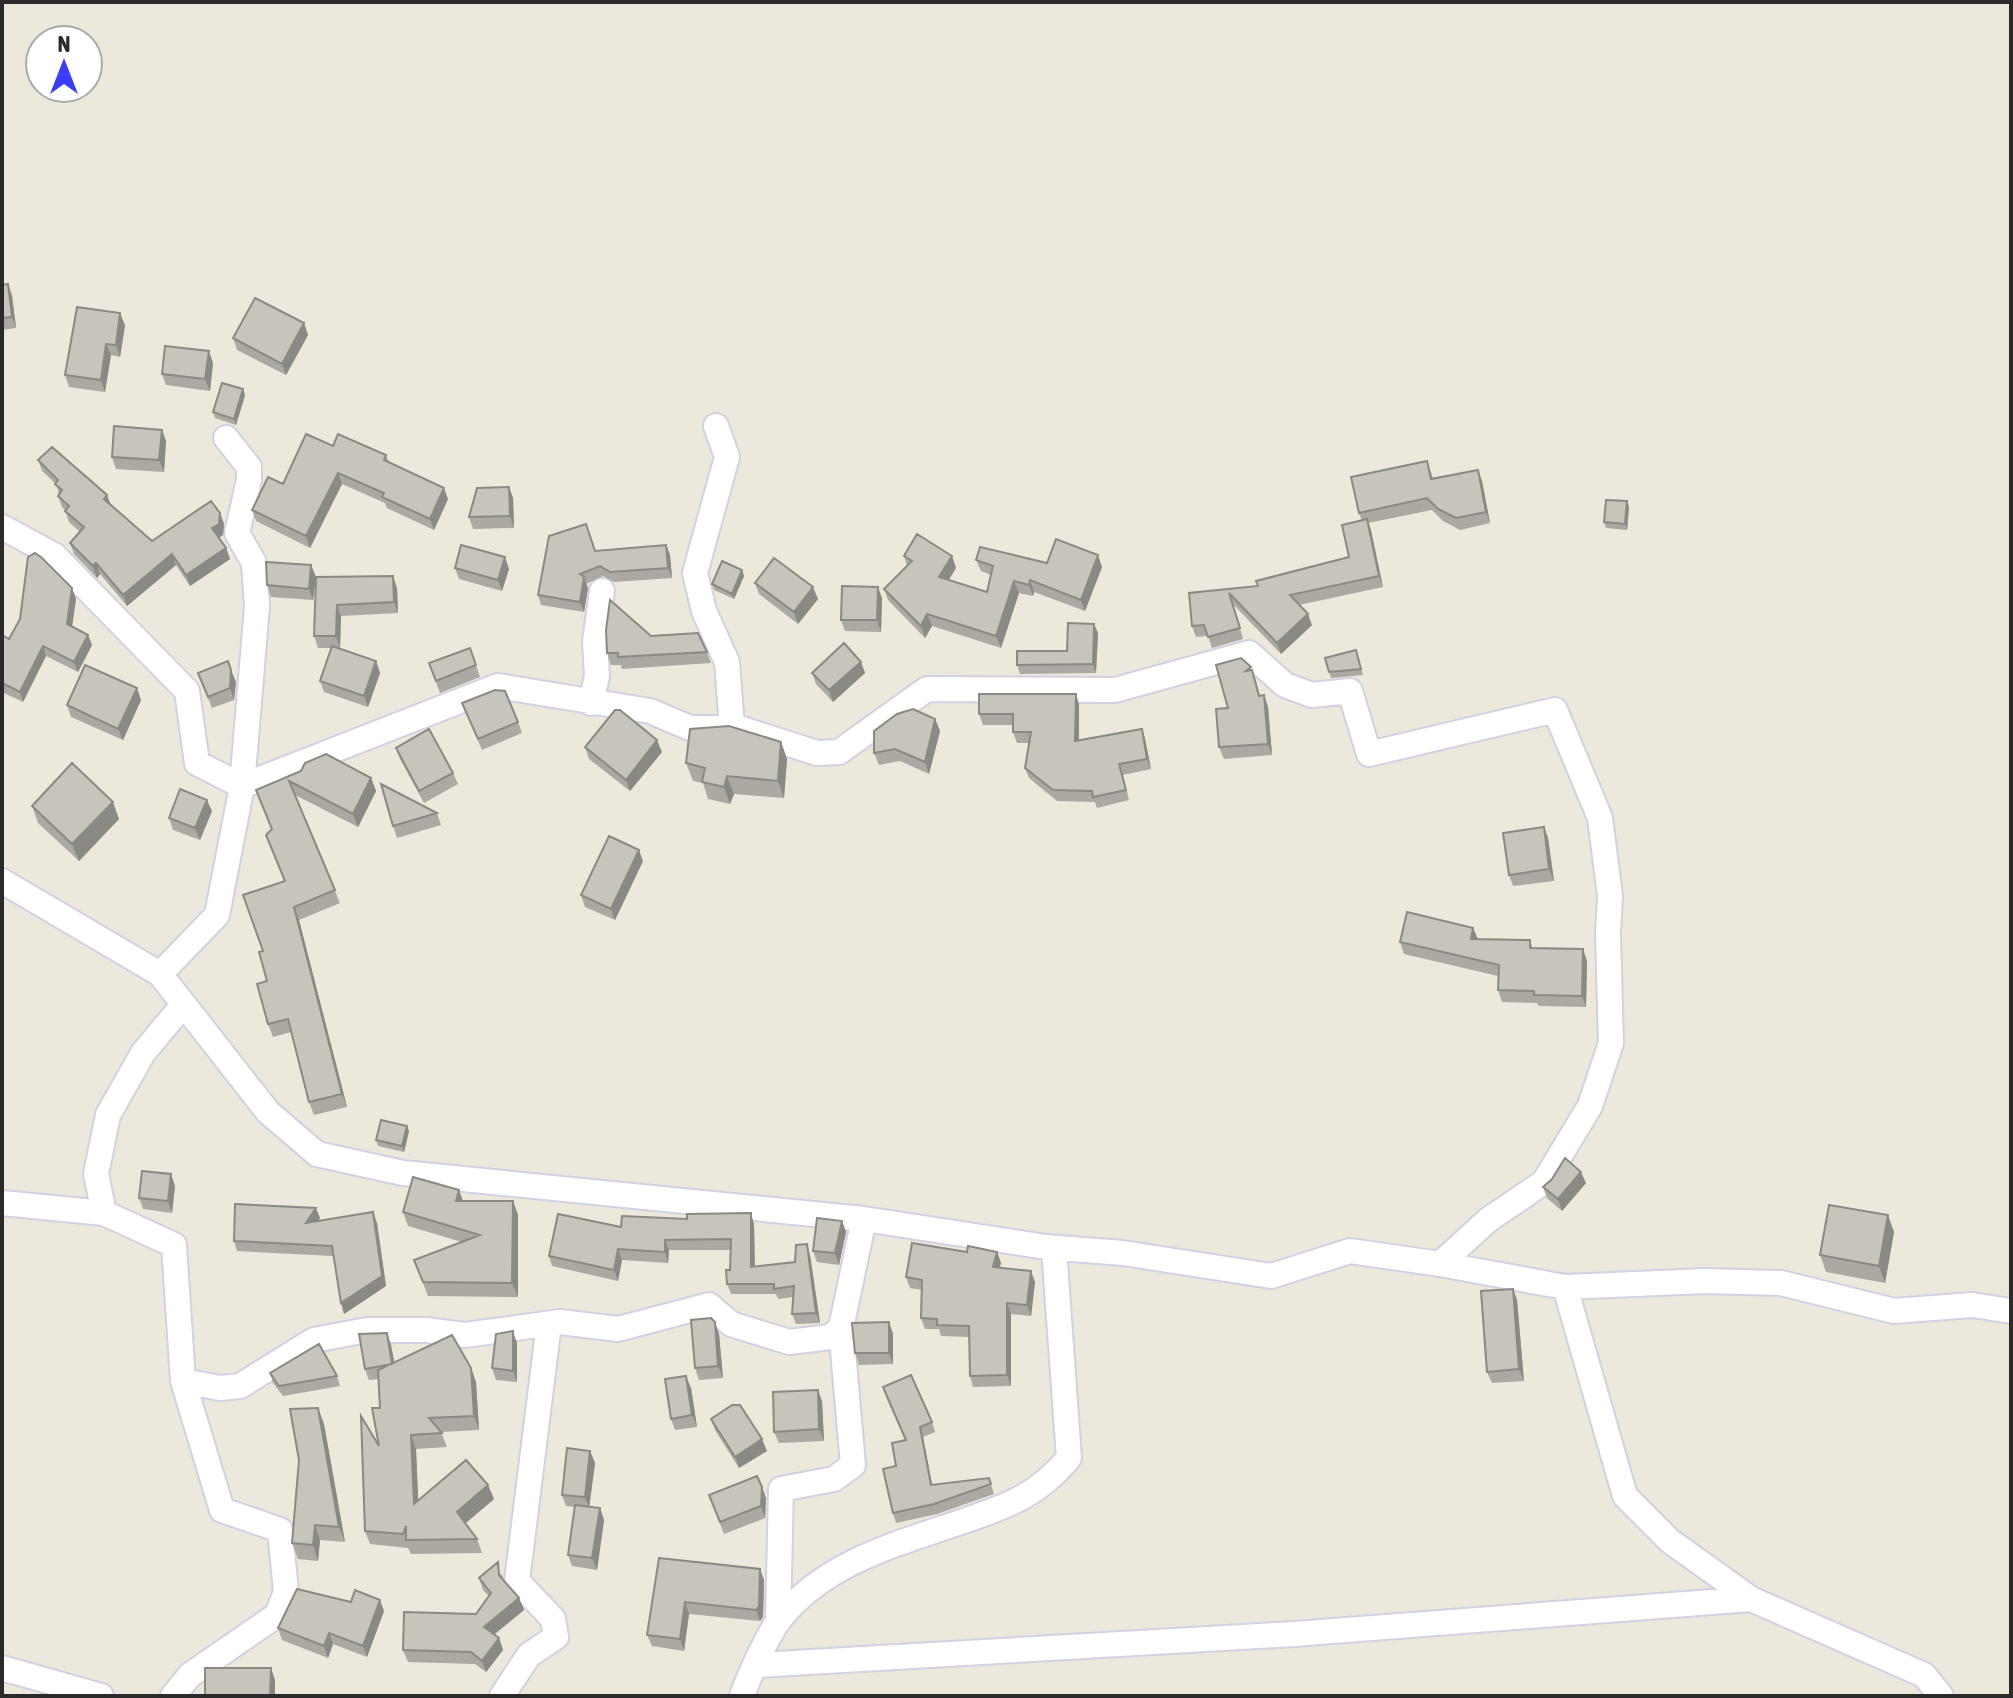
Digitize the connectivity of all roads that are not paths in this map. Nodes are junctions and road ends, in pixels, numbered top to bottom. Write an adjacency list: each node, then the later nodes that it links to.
1 (716, 426): 6 (street)
2 (226, 438): 7 (street)
3 (2, 527): 7 (street)
4 (602, 591): 5 (street)
5 (591, 703): 6 (street); 7 (street)
6 (732, 728): 15 (street)
7 (242, 786): 9 (street)
8 (2, 881): 9 (street)
9 (160, 974): 10 (street)
10 (183, 1005): 12 (street); 13 (street)
11 (2, 1203): 12 (street)
12 (104, 1213): 20 (street)
13 (864, 1219): 14 (street); 19 (street)
14 (1054, 1248): 15 (street); 22 (street)
15 (1440, 1264): 16 (street)
16 (1565, 1287): 17 (street); 21 (street)
17 (2011, 1311)
18 (549, 1324): 19 (street); 20 (street); 27 (street)
19 (841, 1328): 22 (street)
20 (183, 1381): 26 (street)
21 (1751, 1599): 23 (street); 29 (street)
22 (778, 1621): 23 (street)
23 (756, 1665): 28 (street)
24 (2, 1668): 25 (street)
25 (101, 1696)
26 (173, 1696)
27 (502, 1696)
28 (742, 1696)
29 (1941, 1696)

